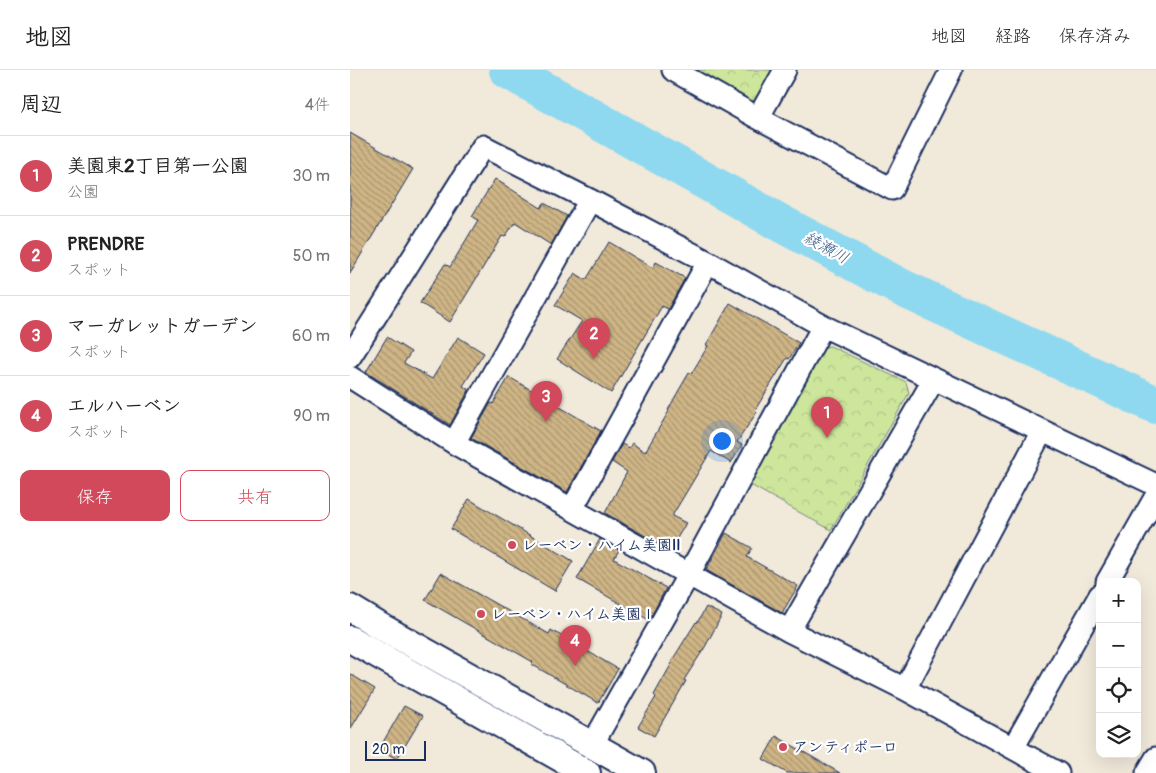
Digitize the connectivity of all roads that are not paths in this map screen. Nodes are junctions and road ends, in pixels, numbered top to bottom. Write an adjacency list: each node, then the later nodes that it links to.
1 (673, 70): 4 (street)
2 (785, 70): 4 (street)
3 (951, 70): 4 (street)
4 (758, 118)
5 (590, 200): 6 (street); 8 (street); 12 (street)
6 (708, 262): 7 (street); 15 (street)
7 (823, 326): 10 (street); 16 (street)
8 (350, 357)
9 (350, 377): 12 (street)
10 (934, 379): 11 (street); 20 (street)
11 (1042, 431): 13 (street); 22 (street)
12 (454, 442): 15 (street)
13 (1156, 485)
14 (1156, 496): 17 (street)
15 (572, 509): 16 (street)
16 (689, 574): 20 (street); 23 (street)
17 (1109, 578)
18 (1096, 602): 24 (street)
19 (350, 608): 23 (street)
20 (790, 631): 22 (street)
21 (350, 639): 26 (street)
22 (905, 690): 24 (street)
23 (592, 745): 27 (street)
24 (1013, 748): 28 (street)
25 (1156, 758): 29 (street)
26 (581, 771)
27 (642, 773)
28 (1058, 773)
29 (1147, 773)

